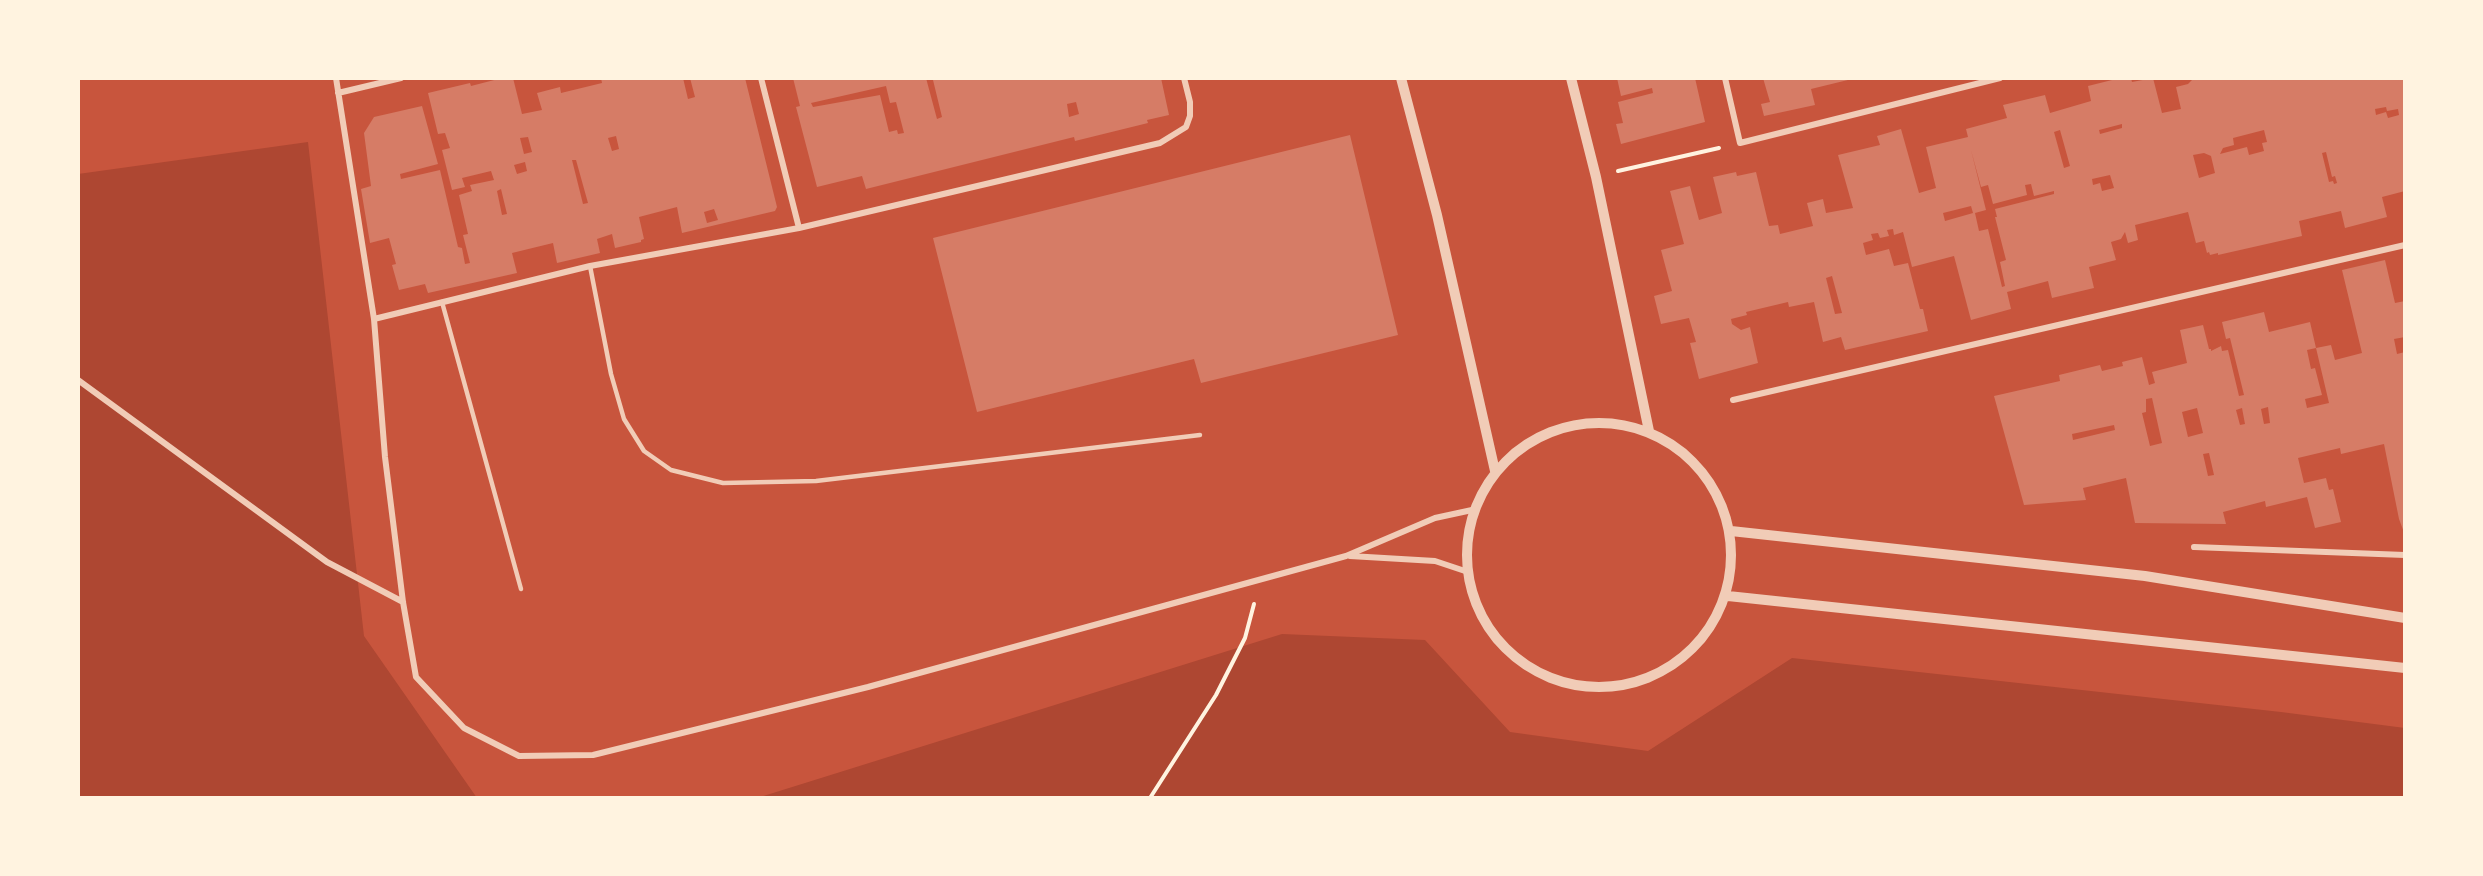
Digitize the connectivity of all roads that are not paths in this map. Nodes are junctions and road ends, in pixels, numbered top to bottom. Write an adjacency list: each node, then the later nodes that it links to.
1 (336, 78): 10 (street)
2 (401, 78): 10 (street)
3 (761, 78): 11 (street)
4 (1184, 78): 11 (street)
5 (1401, 78): 20 (street)
6 (1571, 78): 18 (street)
7 (1725, 78): 9 (street)
8 (2000, 78): 9 (street)
9 (1973, 81)
10 (338, 93): 15 (street)
11 (799, 228): 13 (street)
12 (2405, 245): 17 (street)
13 (590, 266): 14 (street); 19 (lane)
14 (442, 302): 15 (street); 27 (lane)
15 (374, 319): 29 (street)
16 (78, 380): 29 (street)
17 (1733, 400)
18 (1649, 431): 20 (street); 22 (street)
19 (1200, 435)
20 (1495, 471): 21 (street)
21 (1472, 510): 25 (street); 26 (street)
22 (1731, 531): 28 (street); 30 (street)
23 (2194, 547): 24 (street)
24 (2405, 555)
25 (1346, 556): 26 (street); 29 (street)
26 (1468, 572): 28 (street)
27 (521, 590)
28 (1728, 596): 31 (street)
29 (403, 602)
30 (2405, 618)
31 (2405, 668)

